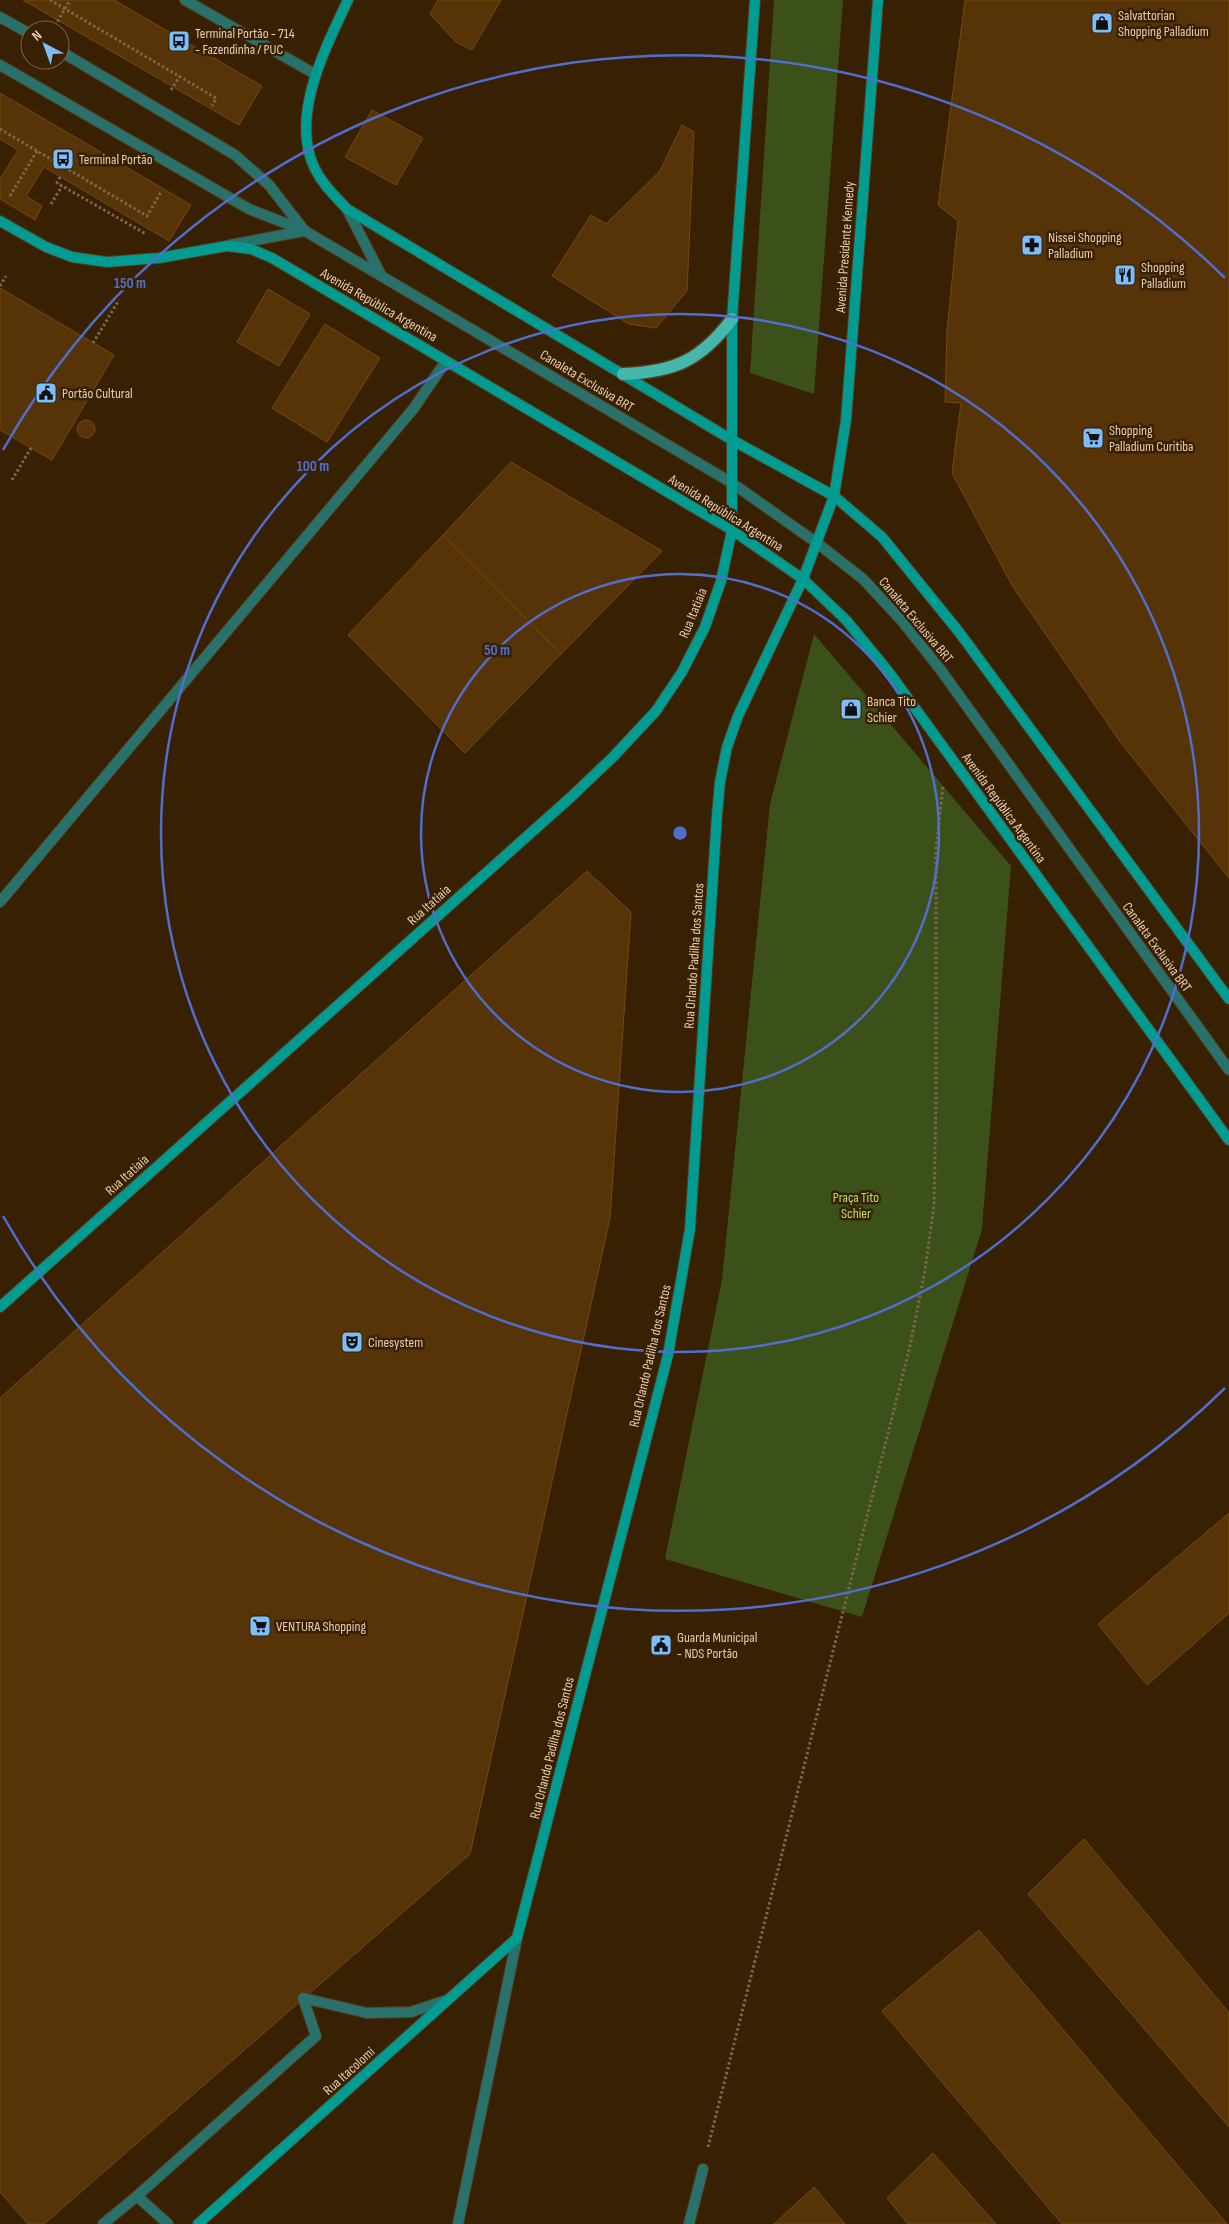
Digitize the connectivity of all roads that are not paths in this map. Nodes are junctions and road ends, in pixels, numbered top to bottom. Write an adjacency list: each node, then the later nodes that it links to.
1 (185, 0): 9 (street)
2 (348, 0): 9 (main road)
3 (756, 0): 15 (main road)
4 (878, 0): 20 (main road, Avenida Presidente Kennedy)
5 (0, 17): 6 (street)
6 (20, 28)
7 (70, 58): 12 (street)
8 (0, 65): 12 (street)
9 (315, 74): 10 (main road)
10 (347, 209): 14 (street); 17 (main road)
11 (0, 221): 13 (main road, Avenida República Argentina)
12 (305, 231): 13 (street); 14 (street, Canaleta Exclusiva BRT)
13 (227, 246): 16 (main road, Avenida República Argentina)
14 (381, 275): 19 (street, Canaleta Exclusiva BRT)
15 (732, 319): 17 (main road); 18 (main road)
16 (446, 360): 21 (main road, Avenida República Argentina); 24 (street)
17 (623, 374): 18 (main road)
18 (732, 440): 19 (main road, Rua Itatiaia); 20 (main road)
19 (732, 483): 21 (main road, Rua Itatiaia); 22 (street, Canaleta Exclusiva BRT)
20 (834, 496): 22 (main road, Rua Orlando Padilha dos Santos); 25 (main road)
21 (732, 530): 23 (main road, Avenida República Argentina); 28 (main road, Rua Itatiaia)
22 (817, 543): 23 (main road, Rua Orlando Padilha dos Santos); 26 (street, Canaleta Exclusiva BRT)
23 (803, 579): 27 (main road, Avenida República Argentina); 29 (main road, Rua Orlando Padilha dos Santos)
24 (0, 902)
25 (1229, 1000)
26 (1229, 1070)
27 (1229, 1140)
28 (0, 1307)
29 (517, 1938): 30 (main road, Rua Itacolomi); 36 (street, Rua Orlando Padilha dos Santos)
30 (448, 2000): 32 (street); 35 (main road, Rua Itacolomi)
31 (703, 2169): 37 (street)
32 (137, 2196): 33 (street); 34 (street)
33 (103, 2224)
34 (168, 2224)
35 (198, 2224)
36 (458, 2224)
37 (689, 2224)

